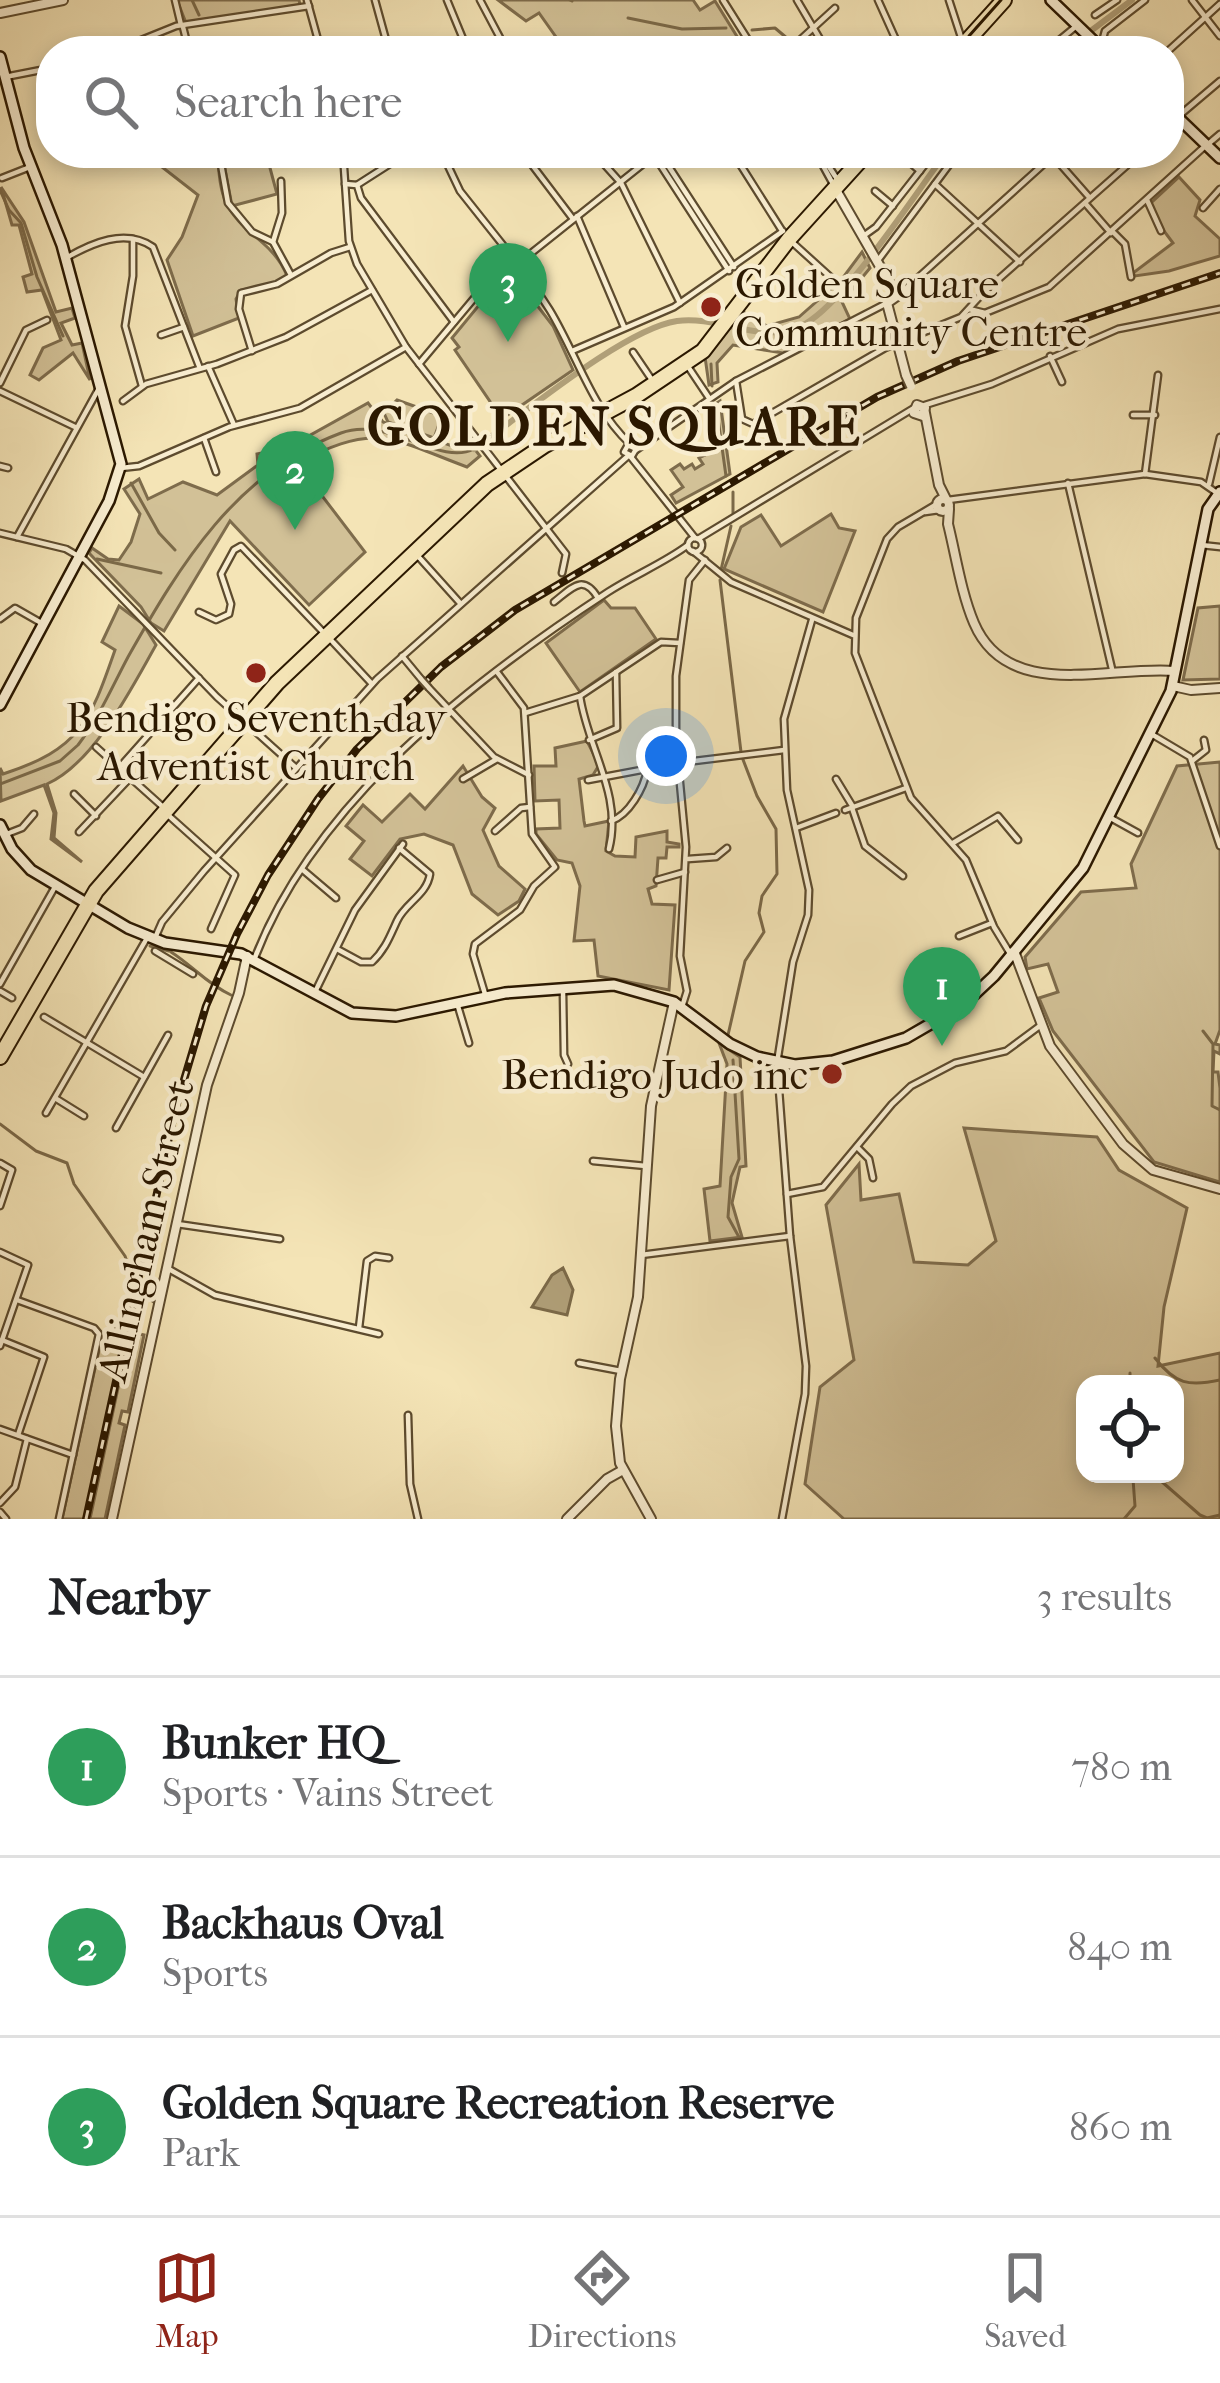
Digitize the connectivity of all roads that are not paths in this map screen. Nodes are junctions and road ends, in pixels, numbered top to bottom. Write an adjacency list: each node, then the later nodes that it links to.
1 (63, 0): 18 (street)
2 (175, 0): 21 (street)
3 (375, 0): 26 (street)
4 (447, 0): 27 (street)
5 (480, 0): 28 (street)
6 (723, 0): 29 (street)
7 (796, 0): 22 (street)
8 (878, 0): 32 (street)
9 (949, 0): 33 (street)
10 (1000, 0): 34 (highway)
11 (1054, 0): 35 (main road)
12 (1117, 0): 19 (street)
13 (1145, 0): 36 (street)
14 (1192, 0): 20 (street)
15 (310, 2): 21 (street); 25 (street)
16 (1220, 4): 20 (street)
17 (835, 8): 22 (street)
18 (0, 13)
19 (1095, 15)
20 (1205, 18): 37 (street); 38 (street)
21 (182, 25): 23 (street); 24 (street)
22 (813, 27): 30 (street); 31 (street)
23 (153, 36)
24 (185, 36)
25 (318, 36)
26 (385, 36)
27 (462, 36)
28 (499, 36)
29 (746, 36)
30 (804, 36)
31 (818, 36)
32 (894, 36)
33 (961, 36)
34 (969, 36)
35 (1091, 36)
36 (1096, 36)
37 (1220, 36)
38 (1184, 37)
39 (0, 57): 41 (main road)
40 (36, 71): 41 (street)
41 (5, 77): 43 (main road)
42 (1220, 81): 44 (street)
43 (4, 92): 49 (main road)
44 (1184, 113)
45 (1184, 128): 47 (main road)
46 (1220, 134): 47 (street)
47 (1205, 146): 48 (main road); 50 (street)
48 (1220, 161)
49 (32, 166): 70 (street); 92 (main road)
50 (1184, 166)
51 (222, 168): 90 (street)
52 (344, 168): 73 (street)
53 (382, 168): 76 (street)
54 (449, 168): 94 (street)
55 (535, 168): 83 (street)
56 (608, 168): 72 (street)
57 (640, 168): 72 (street)
58 (666, 168): 96 (street)
59 (741, 168): 88 (street)
60 (827, 168): 74 (street)
61 (850, 168): 74 (highway)
62 (916, 168): 69 (street)
63 (922, 168): 69 (street)
64 (947, 168): 75 (street)
65 (1039, 168): 84 (street)
66 (1064, 168): 80 (street)
67 (1124, 168): 80 (street)
68 (1181, 168): 79 (street)
69 (920, 171): 81 (street)
70 (2, 178)
71 (281, 181): 90 (street)
72 (621, 183): 83 (street); 102 (street)
73 (346, 184): 76 (street); 91 (street)
74 (836, 184): 87 (street); 88 (highway)
75 (935, 184): 84 (street); 93 (street)
76 (357, 185): 106 (street)
77 (1220, 189): 82 (street)
78 (875, 191): 81 (street)
79 (1147, 200): 85 (street); 86 (street)
80 (1088, 201): 86 (street); 95 (street)
81 (893, 206): 87 (street)
82 (1203, 208)
83 (575, 218): 94 (street); 108 (street)
84 (978, 223): 95 (street); 101 (street)
85 (1161, 231)
86 (1112, 232): 98 (street); 104 (street)
87 (860, 233): 93 (street)
88 (779, 237): 96 (street); 99 (street); 116 (highway)
89 (133, 238): 92 (street); 107 (street); 123 (street)
90 (272, 242): 97 (street)
91 (350, 247): 97 (street); 100 (street)
92 (66, 258): 125 (main road)
93 (877, 261): 101 (street)
94 (516, 262): 106 (street); 112 (street)
95 (1019, 262): 104 (street)
96 (732, 269): 102 (street)
97 (291, 276): 113 (street)
98 (1131, 277)
99 (836, 282)
100 (372, 290): 111 (street); 113 (street)
101 (892, 300): 110 (street); 121 (street)
102 (680, 303): 108 (street)
103 (1220, 308): 115 (street)
104 (970, 309): 110 (street)
105 (47, 320): 124 (street)
106 (454, 322): 117 (street)
107 (184, 327): 109 (street); 118 (street)
108 (624, 328): 112 (street)
109 (161, 335)
110 (896, 344): 121 (street); 129 (street, bridge)
111 (406, 347): 117 (street); 133 (street)
112 (572, 350): 130 (street)
113 (252, 351): 118 (street)
114 (634, 352): 120 (street)
115 (1050, 356): 122 (street); 129 (street)
116 (684, 361): 120 (highway); 126 (street); 127 (highway)
117 (419, 364): 142 (street)
118 (204, 367): 123 (street); 133 (street)
119 (1158, 375): 131 (street)
120 (652, 380): 127 (highway)
121 (736, 381): 126 (street)
122 (1062, 382)
123 (142, 386): 128 (street)
124 (0, 387): 134 (street)
125 (103, 389): 134 (street); 140 (main road)
126 (709, 399): 137 (street)
127 (627, 400): 130 (highway)
128 (123, 401)
129 (920, 410): 147 (street); 151 (street, Allingham Street)
130 (605, 414): 137 (street); 142 (highway)
131 (1154, 415): 132 (street); 143 (street)
132 (1133, 416)
133 (234, 425): 136 (street)
134 (75, 427): 150 (street)
135 (1220, 437): 145 (street)
136 (204, 438): 140 (street); 141 (street)
137 (630, 450): 148 (street); 151 (street)
138 (0, 466): 139 (street)
139 (8, 468)
140 (123, 469): 155 (main road)
141 (216, 472)
142 (504, 474): 148 (street); 154 (highway)
143 (1144, 474): 144 (street); 145 (street)
144 (1068, 482): 147 (street); 172 (street)
145 (1208, 485): 146 (street)
146 (1219, 493): 152 (main road)
147 (943, 505): 166 (street); 172 (street)
148 (545, 527): 157 (street); 160 (street)
149 (0, 533): 150 (street)
150 (17, 537): 155 (street)
151 (695, 545): 156 (street); 158 (street, Allingham Street)
152 (1201, 545): 153 (street); 169 (main road)
153 (1220, 548)
154 (415, 552): 160 (street); 165 (highway)
155 (80, 556): 164 (main road); 173 (street)
156 (705, 562): 163 (street); 167 (street)
157 (562, 573)
158 (598, 598): 159 (street); 170 (street, Allingham Street)
159 (554, 602)
160 (460, 603): 168 (street)
161 (199, 612): 165 (street)
162 (0, 620): 164 (street)
163 (812, 620): 166 (street); 186 (street)
164 (43, 624): 178 (main road)
165 (326, 635): 174 (street); 181 (highway)
166 (853, 635): 199 (street)
167 (680, 643): 171 (street); 189 (street)
168 (402, 656): 174 (street); 179 (street, bridge)
169 (1177, 671): 172 (street); 175 (main road)
170 (497, 672): 179 (street, Allingham Street); 180 (street)
171 (616, 672): 177 (street); 183 (street)
172 (1113, 672)
173 (199, 678): 181 (street); 190 (street)
174 (372, 684): 191 (street)
175 (1173, 686): 176 (street); 182 (main road)
176 (1220, 688)
177 (580, 696): 180 (street); 183 (street)
178 (1, 705)
179 (449, 708): 187 (street); 221 (street, Allingham Street)
180 (525, 713): 193 (street)
181 (245, 723): 191 (street); 203 (highway)
182 (1151, 734): 188 (street); 207 (main road)
183 (589, 740): 194 (street)
184 (1204, 740): 188 (street)
185 (96, 747): 190 (street)
186 (784, 750): 189 (street); 209 (street)
187 (497, 759): 193 (street); 196 (street)
188 (1192, 761): 216 (street)
189 (678, 763): 192 (street); 220 (street)
190 (119, 767): 195 (street)
191 (296, 767): 219 (street)
192 (647, 769): 194 (street); 208 (street)
193 (530, 775): 201 (street)
194 (606, 777): 198 (street); 208 (street)
195 (130, 778): 203 (street); 206 (street)
196 (463, 779)
197 (836, 779): 202 (street)
198 (588, 780)
199 (906, 788): 202 (street); 215 (street)
200 (74, 794): 206 (street)
201 (530, 807): 211 (street); 241 (street)
202 (850, 808): 223 (street)
203 (167, 812): 219 (street); 227 (highway)
204 (836, 813): 209 (street)
205 (34, 814): 210 (street)
206 (96, 816): 212 (street)
207 (1109, 817): 213 (street); 234 (main road)
208 (611, 821): 217 (street)
209 (796, 828): 251 (street)
210 (2, 830): 225 (main road)
211 (495, 831)
212 (79, 832)
213 (1138, 833)
214 (1018, 840): 215 (street)
215 (953, 843): 228 (street)
216 (1220, 846)
217 (609, 848)
218 (727, 848): 220 (street)
219 (216, 857): 229 (street); 231 (street)
220 (686, 859): 222 (street)
221 (303, 870): 226 (street); 236 (street, Allingham Street)
222 (685, 872): 224 (street); 244 (street)
223 (904, 876)
224 (657, 880)
225 (56, 886): 227 (main road); 238 (street)
226 (337, 898)
227 (91, 906): 231 (main road); 250 (highway)
228 (992, 923): 230 (street); 234 (street)
229 (211, 929)
230 (958, 936)
231 (152, 943): 232 (main road); 235 (street); 248 (street)
232 (172, 944): 235 (street); 236 (main road)
233 (337, 949): 233 (street); 240 (street)
234 (1013, 953): 246 (street); 251 (main road)
235 (169, 957): 237 (street)
236 (250, 958): 240 (main road); 266 (street, Allingham Street)
237 (193, 974)
238 (0, 987): 242 (street)
239 (562, 987): 241 (main road); 244 (main road); 252 (street)
240 (314, 995): 243 (main road)
241 (486, 996): 243 (main road)
242 (13, 998)
243 (457, 1003): 249 (street)
244 (678, 1005): 251 (main road); 261 (street)
245 (44, 1017): 248 (street)
246 (1041, 1025): 258 (street); 263 (street)
247 (169, 1035): 253 (street)
248 (87, 1043): 253 (street); 254 (street)
249 (469, 1043)
250 (0, 1058)
251 (778, 1063): 264 (street)
252 (568, 1064)
253 (144, 1076): 257 (street)
254 (55, 1098): 255 (street); 256 (street)
255 (46, 1113)
256 (84, 1116)
257 (116, 1128)
258 (857, 1147): 262 (street); 264 (street)
259 (593, 1161): 261 (street)
260 (0, 1163): 265 (street)
261 (646, 1166): 270 (street)
262 (873, 1178)
263 (1220, 1189)
264 (787, 1194): 267 (street)
265 (0, 1206)
266 (177, 1224): 268 (street); 272 (street, Allingham Street)
267 (790, 1236): 270 (street); 293 (street)
268 (280, 1239)
269 (1, 1255): 273 (street)
270 (641, 1255): 278 (street)
271 (389, 1258): 274 (street)
272 (167, 1268): 274 (street); 289 (street, Allingham Street)
273 (17, 1300): 276 (street); 283 (street)
274 (359, 1328): 275 (street)
275 (380, 1334)
276 (1, 1343): 281 (street)
277 (579, 1363): 278 (street)
278 (621, 1371): 284 (street)
279 (408, 1414): 290 (street)
280 (0, 1429): 281 (street)
281 (18, 1435): 282 (street)
282 (27, 1439): 283 (street); 285 (street)
283 (73, 1455): 288 (street)
284 (623, 1470): 291 (street); 292 (street)
285 (0, 1503)
286 (0, 1511): 287 (street)
287 (6, 1519)
288 (59, 1519)
289 (112, 1519)
290 (418, 1519)
291 (567, 1519)
292 (651, 1519)
293 (782, 1519)

